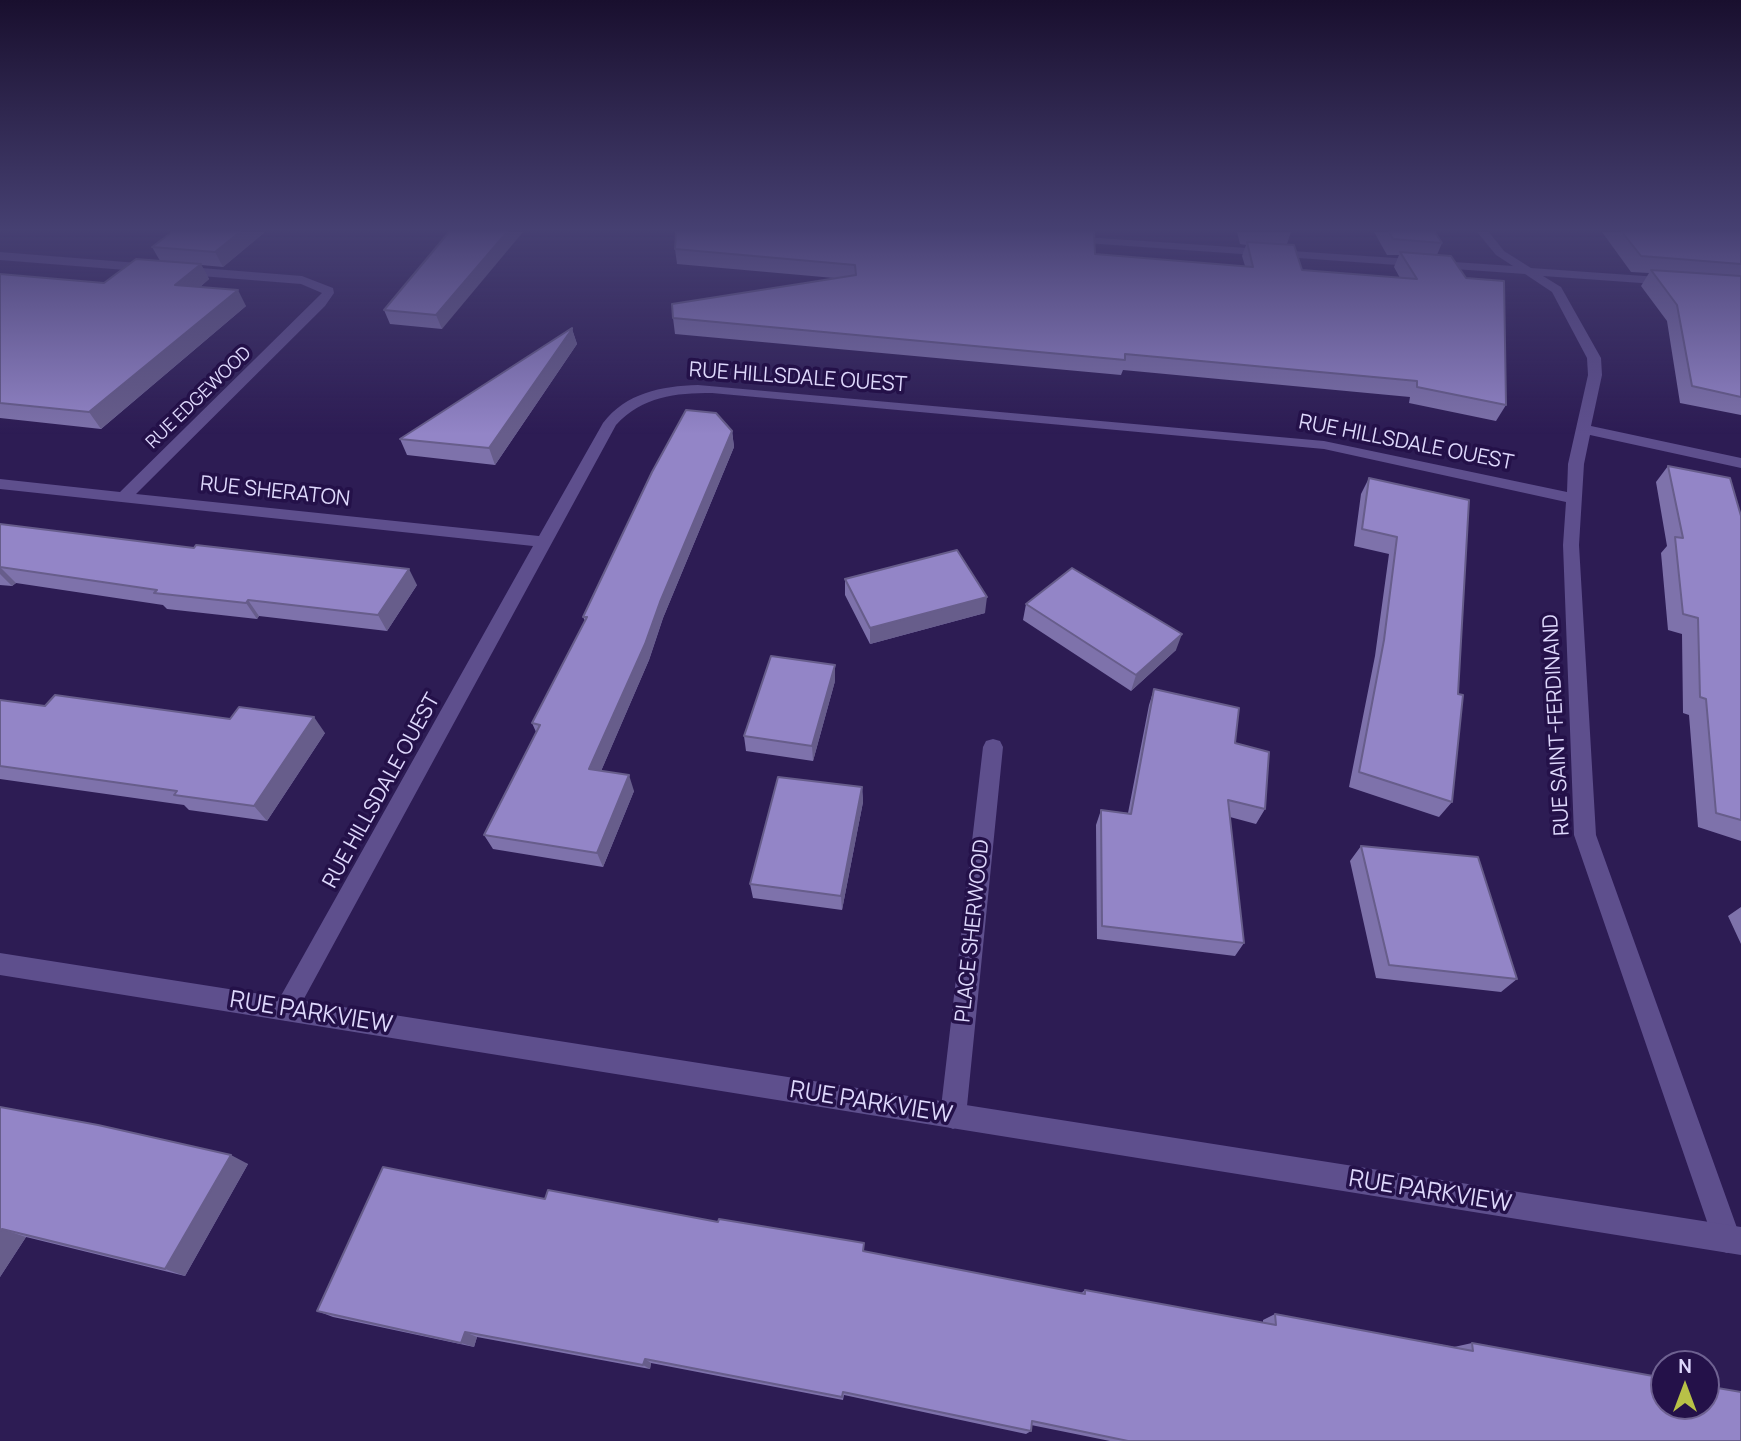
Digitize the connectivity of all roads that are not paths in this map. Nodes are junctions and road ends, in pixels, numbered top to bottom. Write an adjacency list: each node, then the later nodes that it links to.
1 (324, 299): 6 (street, RUE EDGEWOOD)
2 (1562, 299): 3 (street, RUE SAINT-FERDINAND)
3 (1584, 429): 4 (street); 7 (street, RUE SAINT-FERDINAND)
4 (1741, 463)
5 (0, 484): 6 (street, RUE SHERATON)
6 (124, 497): 8 (street, RUE SHERATON)
7 (1572, 498): 8 (street, RUE HILLSDALE OUEST); 13 (street, RUE SAINT-FERDINAND)
8 (545, 542): 11 (street, RUE HILLSDALE OUEST)
9 (993, 747): 12 (street, PLACE SHERWOOD)
10 (0, 964): 11 (street, RUE PARKVIEW)
11 (286, 1009): 12 (street, RUE PARKVIEW)
12 (953, 1116): 13 (street, RUE PARKVIEW)
13 (1734, 1240)

